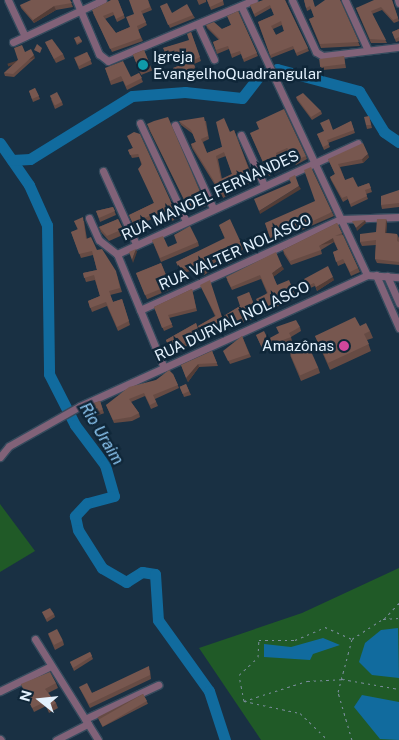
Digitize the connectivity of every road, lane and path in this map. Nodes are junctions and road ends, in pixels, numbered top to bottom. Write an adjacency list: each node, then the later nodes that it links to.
1 (8, 0): 10 (street)
2 (76, 0): 8 (street)
3 (103, 0): 8 (street)
4 (254, 0): 7 (street)
5 (292, 0): 13 (street)
6 (345, 0): 13 (street)
7 (240, 6): 9 (street); 19 (street)
8 (80, 10): 9 (street); 10 (street)
9 (198, 25): 14 (street)
10 (25, 36): 11 (street)
11 (13, 42)
12 (399, 47): 13 (street)
13 (366, 48)
14 (214, 60)
15 (140, 123): 26 (street)
16 (175, 125): 22 (street)
17 (241, 135): 21 (street)
18 (358, 143): 19 (street, RUA MANOEL FERNANDES)
19 (316, 162): 21 (street, RUA MANOEL FERNANDES); 25 (street)
20 (103, 171): 27 (street)
21 (264, 185): 22 (street, RUA MANOEL FERNANDES)
22 (213, 208): 26 (street, RUA MANOEL FERNANDES)
23 (399, 217): 25 (street)
24 (89, 218): 28 (street, RUA MANOEL FERNANDES)
25 (341, 219): 29 (street); 34 (street, RUA VALTER NOLASCO)
26 (186, 221): 27 (street, RUA MANOEL FERNANDES)
27 (136, 244): 28 (street, RUA MANOEL FERNANDES)
28 (117, 254): 34 (street)
29 (367, 275): 30 (street, RUA DURVAL NOLASCO); 36 (street, RUA DURVAL NOLASCO)
30 (376, 275): 31 (street, RUA DURVAL NOLASCO); 35 (street)
31 (387, 276): 32 (street, RUA DURVAL NOLASCO); 33 (street)
32 (399, 277)
33 (399, 303)
34 (140, 310): 36 (street)
35 (399, 328)
36 (164, 368): 37 (street, RUA DURVAL NOLASCO)
37 (0, 457)
38 (399, 603): 40 (path)
39 (399, 618): 40 (path)
40 (383, 619): 42 (path)
41 (35, 639): 43 (street)
42 (352, 640): 44 (path); 48 (path)
43 (52, 666): 47 (street); 49 (street)
44 (342, 679): 46 (path); 48 (path); 53 (path)
45 (158, 685): 49 (street)
46 (399, 689)
47 (0, 692)
48 (244, 701): 52 (path)
49 (87, 722): 50 (street); 51 (street)
50 (56, 740)
51 (98, 740)
52 (328, 740)
53 (352, 740)

